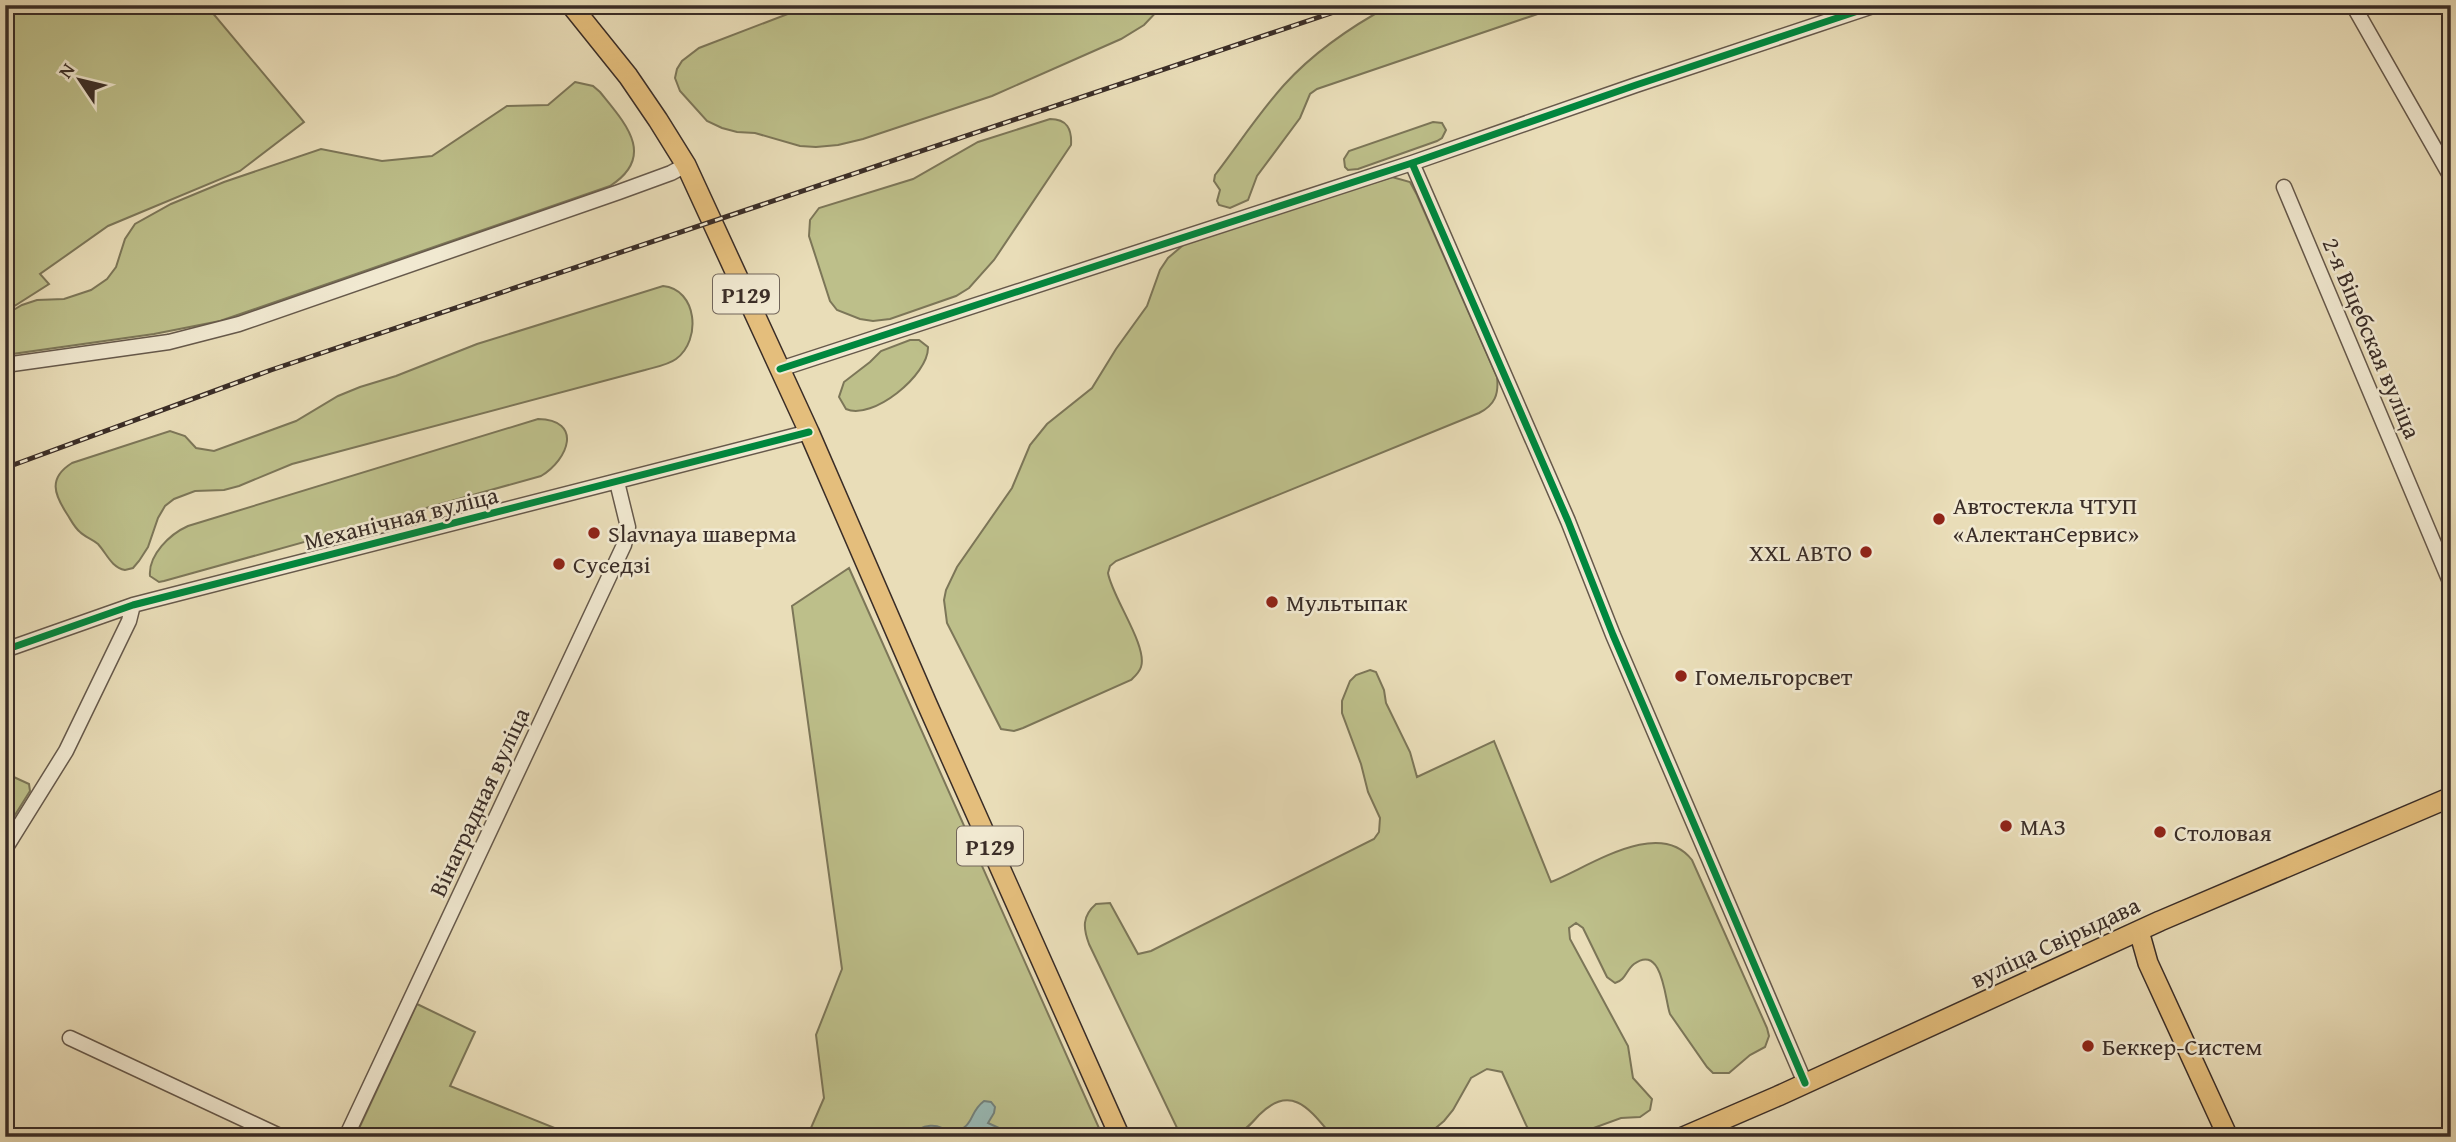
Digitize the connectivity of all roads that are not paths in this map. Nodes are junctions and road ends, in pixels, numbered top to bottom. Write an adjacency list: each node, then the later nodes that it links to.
1 (571, 5): 5 (main road, Р129)
2 (1876, 5): 4 (street)
3 (2353, 5): 6 (street)
4 (1412, 163): 9 (street); 19 (street)
5 (685, 165): 8 (street); 9 (main road, Р129)
6 (2451, 177)
7 (2284, 187): 12 (street, 2-я Віцебская вуліца)
8 (5, 365)
9 (780, 369): 10 (main road, Р129)
10 (809, 432): 11 (street, Механічная вуліца); 22 (main road, Р129)
11 (617, 482): 13 (street, Механічная вуліца); 21 (street, Вінаградная вуліца)
12 (2451, 584)
13 (133, 605): 14 (street, Механічная вуліца); 16 (street)
14 (5, 650)
15 (2451, 797): 17 (main road, вуліца Свірыдава)
16 (5, 849)
17 (2139, 931): 19 (main road, вуліца Свірыдава); 24 (main road)
18 (70, 1038): 20 (street)
19 (1805, 1083): 23 (main road, вуліца Свірыдава)
20 (282, 1137)
21 (346, 1137)
22 (1120, 1137)
23 (1683, 1137)
24 (2228, 1137)

